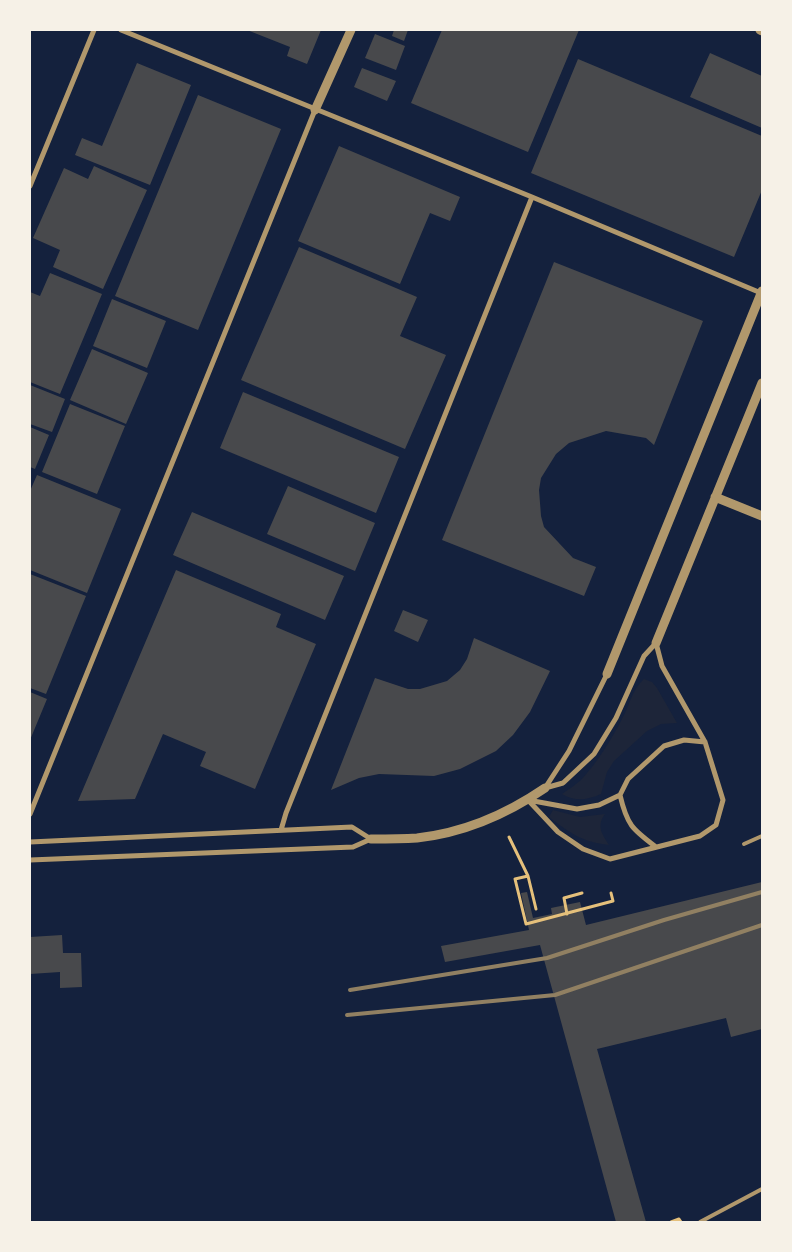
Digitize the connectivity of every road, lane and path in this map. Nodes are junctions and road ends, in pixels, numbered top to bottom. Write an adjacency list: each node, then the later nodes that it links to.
1 (94, 30): 5 (street)
2 (121, 30): 4 (street)
3 (351, 30): 4 (street)
4 (315, 110): 6 (street); 17 (street)
5 (30, 186)
6 (532, 197): 7 (street); 18 (street)
7 (762, 292): 12 (street)
8 (762, 383): 9 (street)
9 (715, 497): 10 (street); 11 (street)
10 (762, 516)
11 (656, 643): 13 (street); 14 (street)
12 (606, 674): 14 (street)
13 (705, 742): 15 (street); 24 (street)
14 (545, 788): 16 (street)
15 (620, 795): 16 (street); 24 (street)
16 (528, 800): 21 (street); 24 (street)
17 (30, 814)
18 (281, 830): 21 (street); 22 (street)
19 (762, 836): 23 (lane)
20 (510, 837): 26 (path)
21 (370, 840): 25 (street)
22 (30, 842)
23 (744, 844)
24 (656, 847)
25 (30, 860)
26 (528, 876): 29 (path); 30 (path)
27 (582, 893): 30 (path)
28 (610, 893): 30 (path)
29 (536, 909)
30 (567, 914)
31 (762, 1189): 34 (lane)
32 (671, 1222): 33 (path)
33 (681, 1222)
34 (700, 1222)

